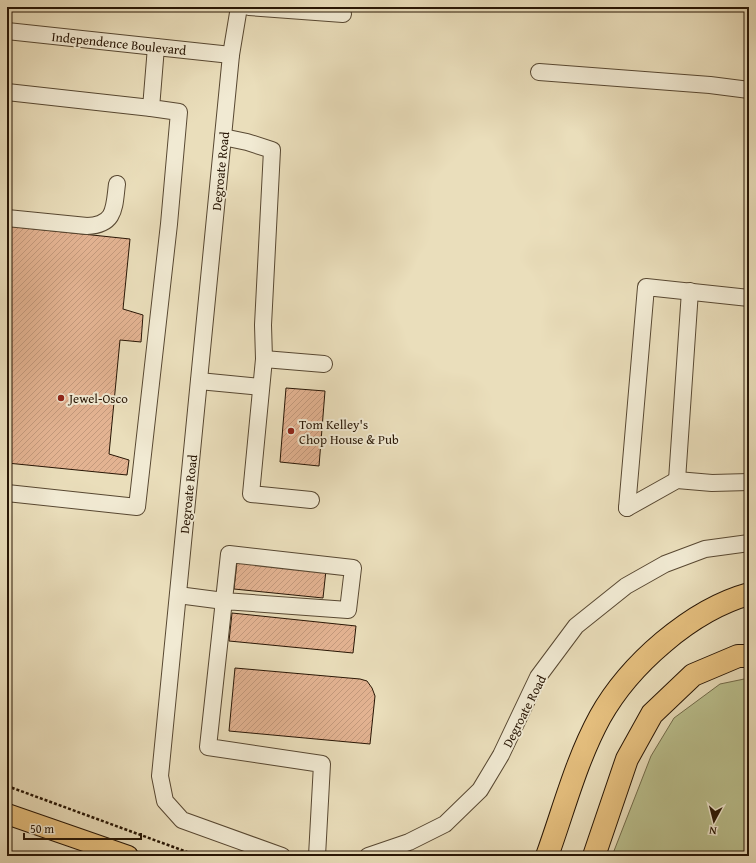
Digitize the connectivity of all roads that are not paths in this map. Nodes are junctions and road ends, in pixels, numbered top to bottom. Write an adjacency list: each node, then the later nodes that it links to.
1 (239, 7): 6 (street, Degroate Road)
2 (248, 7): 3 (street)
3 (343, 14)
4 (7, 31): 5 (street, Independence Boulevard)
5 (156, 47): 6 (street, Independence Boulevard); 10 (street)
6 (231, 55): 11 (street, Degroate Road)
7 (539, 72): 8 (street)
8 (749, 90)
9 (7, 92): 10 (street)
10 (150, 108): 22 (street)
11 (223, 137): 16 (street); 18 (street, Degroate Road)
12 (117, 184): 13 (street)
13 (7, 218)
14 (690, 291): 15 (street); 20 (street); 20 (street)
15 (749, 298)
16 (264, 359): 17 (street); 19 (street)
17 (324, 364)
18 (199, 381): 19 (street); 26 (street, Degroate Road)
19 (261, 387): 23 (street)
20 (676, 480): 21 (street)
21 (749, 482)
22 (7, 494)
23 (311, 500)
24 (749, 543): 33 (street, Degroate Road)
25 (749, 594): 34 (highway)
26 (178, 595): 27 (street); 31 (street, Degroate Road)
27 (224, 601): 27 (street); 32 (street)
28 (749, 656): 35 (highway)
29 (7, 814): 30 (main road)
30 (128, 856)
31 (282, 856)
32 (316, 856)
33 (368, 856)
34 (547, 856)
35 (594, 856)

